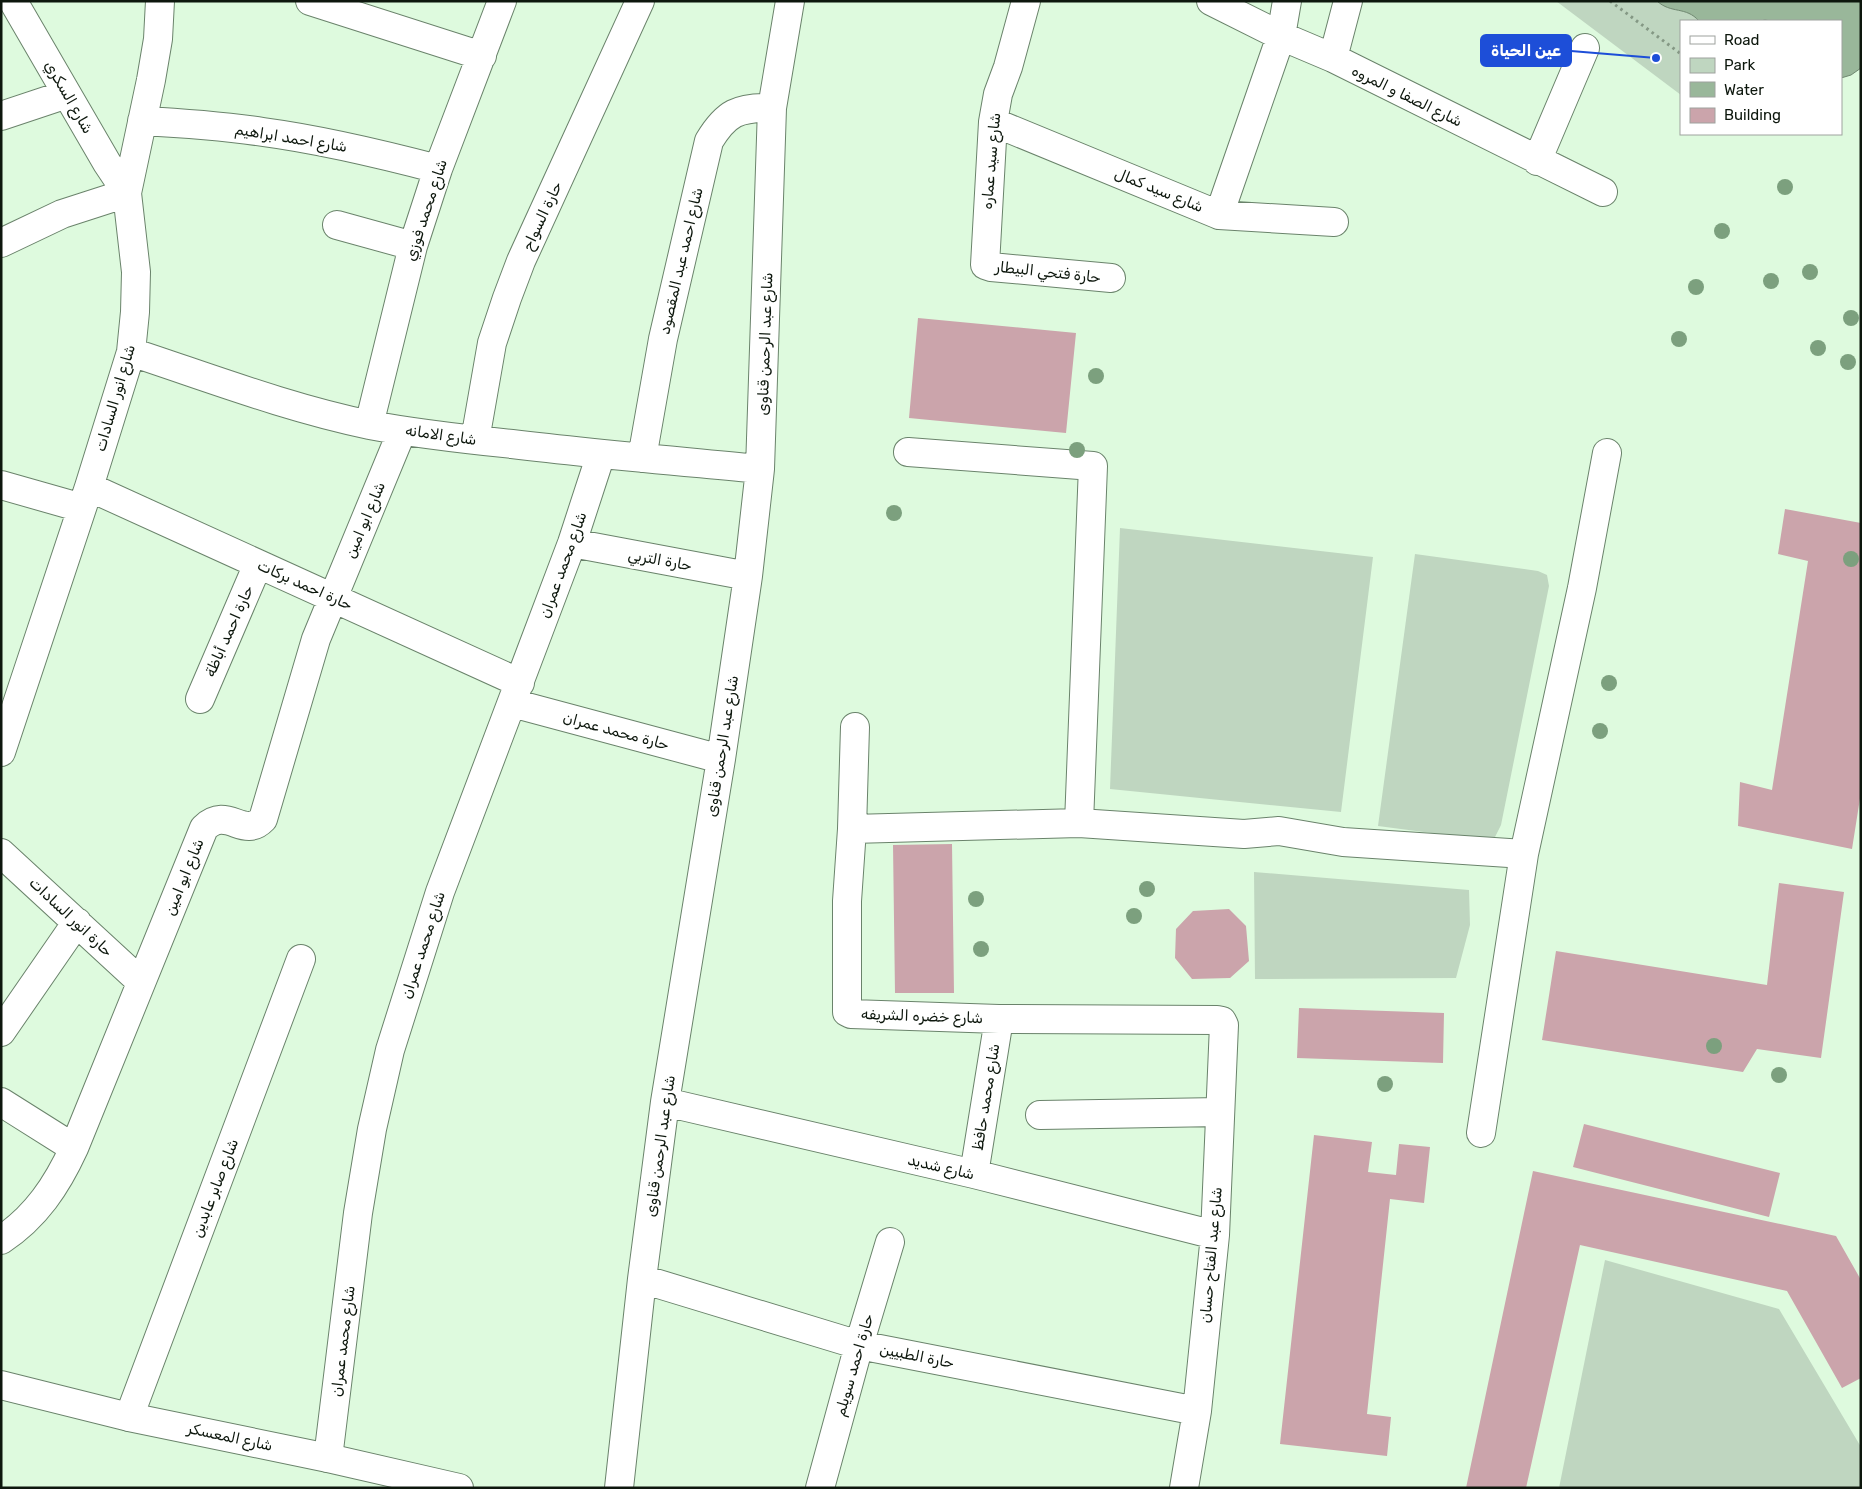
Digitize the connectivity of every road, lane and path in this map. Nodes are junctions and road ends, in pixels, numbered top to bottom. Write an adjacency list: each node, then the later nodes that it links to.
1 (13, 1): 17 (street, شارع السكري)
2 (160, 1): 20 (street, شارع انور السادات)
3 (310, 1): 15 (street)
4 (502, 1): 15 (street, شارع محمد فوزي)
5 (640, 1): 36 (street, حارة السواح)
6 (790, 1): 18 (street, شارع عبد الرحمن قناوى)
7 (1026, 1): 21 (street, شارع سيد عماره)
8 (1211, 1): 12 (street, شارع الصفا و المروه)
9 (1287, 1): 12 (street)
10 (1348, 1): 16 (street)
11 (1610, 1): 14 (path)
12 (1281, 36): 16 (street, شارع الصفا و المروه); 26 (street)
13 (1584, 48): 22 (street)
14 (1680, 53)
15 (482, 56): 23 (street, شارع محمد فوزي)
16 (1333, 58): 22 (street, شارع الصفا و المروه)
17 (67, 94): 19 (street); 25 (street, شارع السكري)
18 (772, 108): 40 (street, شارع احمد عبد المقصود); 41 (street, شارع عبد الرحمن قناوى)
19 (1, 116)
20 (142, 121): 23 (street, شارع احمد ابراهيم); 25 (street, شارع انور السادات)
21 (992, 122): 26 (street, شارع سيد كمال); 31 (street, شارع سيد عماره)
22 (1537, 160): 24 (street, شارع الصفا و المروه)
23 (438, 170): 30 (street, شارع محمد فوزي)
24 (1603, 192)
25 (126, 193): 29 (street); 33 (street, شارع انور السادات)
26 (1219, 215): 27 (street, شارع سيد كمال)
27 (1334, 222)
28 (337, 225): 30 (street)
29 (1, 243)
30 (413, 246): 34 (street, شارع محمد فوزي)
31 (985, 265): 32 (street, حارة فتحي البيطار)
32 (1111, 278)
33 (131, 352): 34 (street, شارع الامانه); 43 (street, شارع انور السادات)
34 (369, 425): 35 (street, شارع الامانه)
35 (402, 430): 36 (street, شارع الامانه); 47 (street, شارع ابو امين)
36 (475, 440): 39 (street, شارع الامانه)
37 (908, 452): 53 (street)
38 (1607, 453): 56 (street)
39 (601, 454): 40 (street, شارع الامانه); 44 (street, شارع محمد عمران)
40 (642, 458): 41 (street, شارع الامانه)
41 (760, 469): 46 (street, شارع عبد الرحمن قناوى)
42 (1, 485): 43 (street, حارة احمد بركات)
43 (85, 498): 45 (street, حارة احمد بركات); 51 (street, شارع انور السادات)
44 (572, 544): 46 (street, حارة التربي); 48 (street, شارع محمد عمران)
45 (258, 564): 47 (street, حارة احمد بركات); 49 (street, حارة احمد أباظة)
46 (748, 576): 52 (street, شارع عبد الرحمن قناوى)
47 (332, 597): 48 (street, حارة احمد بركات); 59 (street, شارع ابو امين)
48 (516, 693): 52 (street, حارة محمد عمران); 78 (street, شارع محمد عمران)
49 (200, 699)
50 (854, 727): 54 (street, شارع خضره الشريفه)
51 (1, 752)
52 (721, 759): 64 (street, شارع عبد الرحمن قناوى)
53 (1079, 823): 54 (street); 56 (street)
54 (852, 829): 60 (street, شارع خضره الشريفه)
55 (1, 853): 57 (street, حارة انور السادات)
56 (1524, 854): 67 (street)
57 (77, 922): 59 (street, حارة انور السادات); 62 (street)
58 (301, 959): 77 (street, شارع صابر عابدين)
59 (141, 982): 68 (street, شارع ابو امين)
60 (999, 1019): 61 (street, شارع خضره الشريفه); 69 (street, شارع محمد حافظ)
61 (1222, 1021): 65 (street, شارع عبد الفتاح حسان)
62 (1, 1032)
63 (1, 1102): 68 (street)
64 (665, 1102): 69 (street, شارع شديد); 73 (street, شارع عبد الرحمن قناوى)
65 (1220, 1112): 66 (street); 70 (street, شارع عبد الفتاح حسان)
66 (1040, 1115)
67 (1481, 1133)
68 (74, 1148): 71 (street, شارع ابو امين)
69 (974, 1174): 70 (street, شارع شديد)
70 (1215, 1235): 76 (street, شارع عبد الفتاح حسان)
71 (1, 1240)
72 (890, 1242): 74 (street, حارة احمد سويلم)
73 (642, 1279): 74 (street, حارة الطبيين); 80 (street, شارع عبد الرحمن قناوى)
74 (859, 1345): 76 (street, حارة الطبيين); 81 (street, حارة احمد سويلم)
75 (1, 1385): 77 (street, شارع المعسكر)
76 (1197, 1411): 82 (street, شارع عبد الفتاح حسان)
77 (129, 1416): 78 (street, شارع المعسكر)
78 (328, 1458): 79 (street, شارع المعسكر)
79 (459, 1488)
80 (619, 1488)
81 (820, 1488)
82 (1184, 1488)

